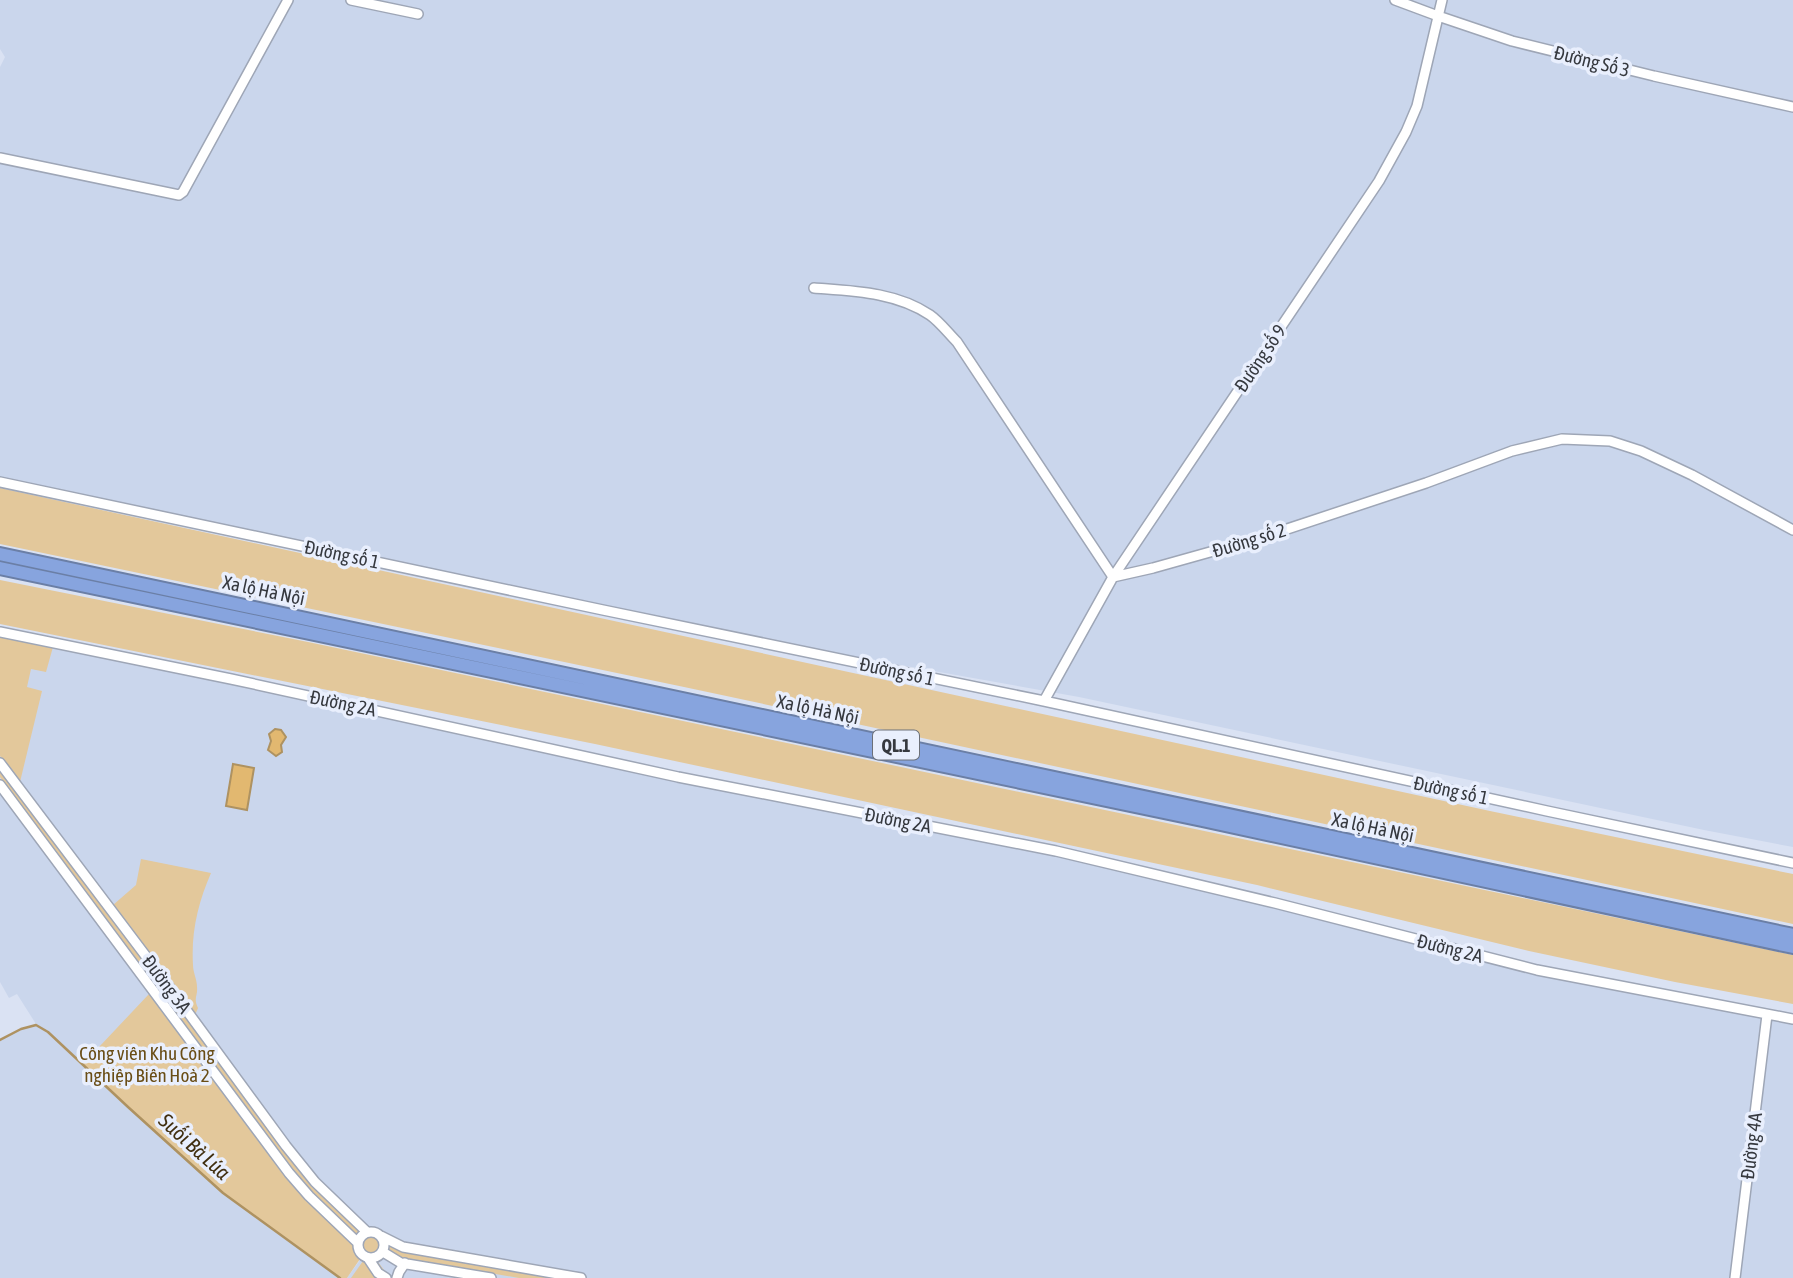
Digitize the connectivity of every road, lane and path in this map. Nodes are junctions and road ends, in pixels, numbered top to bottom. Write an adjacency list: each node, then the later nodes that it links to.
1 (288, 0): 8 (street)
2 (351, 0): 5 (street)
3 (1395, 0): 6 (street, Đường Số 3)
4 (1442, 0): 6 (street, Đường số 9)
5 (418, 14)
6 (1438, 16): 7 (street, Đường Số 3); 14 (street, Đường số 9)
7 (1793, 107)
8 (0, 158)
9 (814, 288): 14 (street)
10 (0, 482): 16 (street, Đường số 1)
11 (1793, 530): 14 (street, Đường số 2)
12 (0, 554): 20 (highway, Xa lộ Hà Nội / QL.1)
13 (0, 568): 21 (highway, Xa lộ Hà Nội / QL.1)
14 (1113, 576): 16 (street, Đường số 9)
15 (0, 632): 24 (street, Đường 2A)
16 (1044, 701): 19 (street, Đường số 1)
17 (0, 763): 22 (street, Đường 3A)
18 (0, 785): 23 (street, Đường 3A)
19 (1793, 863)
20 (1793, 935)
21 (1793, 947)
22 (176, 996): 23 (street); 26 (street, Đường 3A)
23 (164, 1005): 28 (street, Đường 3A)
24 (1766, 1015): 25 (street, Đường 2A); 36 (street, Đường 4A)
25 (1793, 1019)
26 (367, 1232): 27 (street); 28 (street)
27 (381, 1236): 29 (street); 35 (street)
28 (358, 1242): 30 (street)
29 (383, 1252): 30 (street); 31 (street)
30 (368, 1258): 32 (street)
31 (405, 1263): 33 (street); 34 (street)
32 (386, 1278)
33 (397, 1278)
34 (491, 1278)
35 (582, 1278)
36 (1735, 1278)

